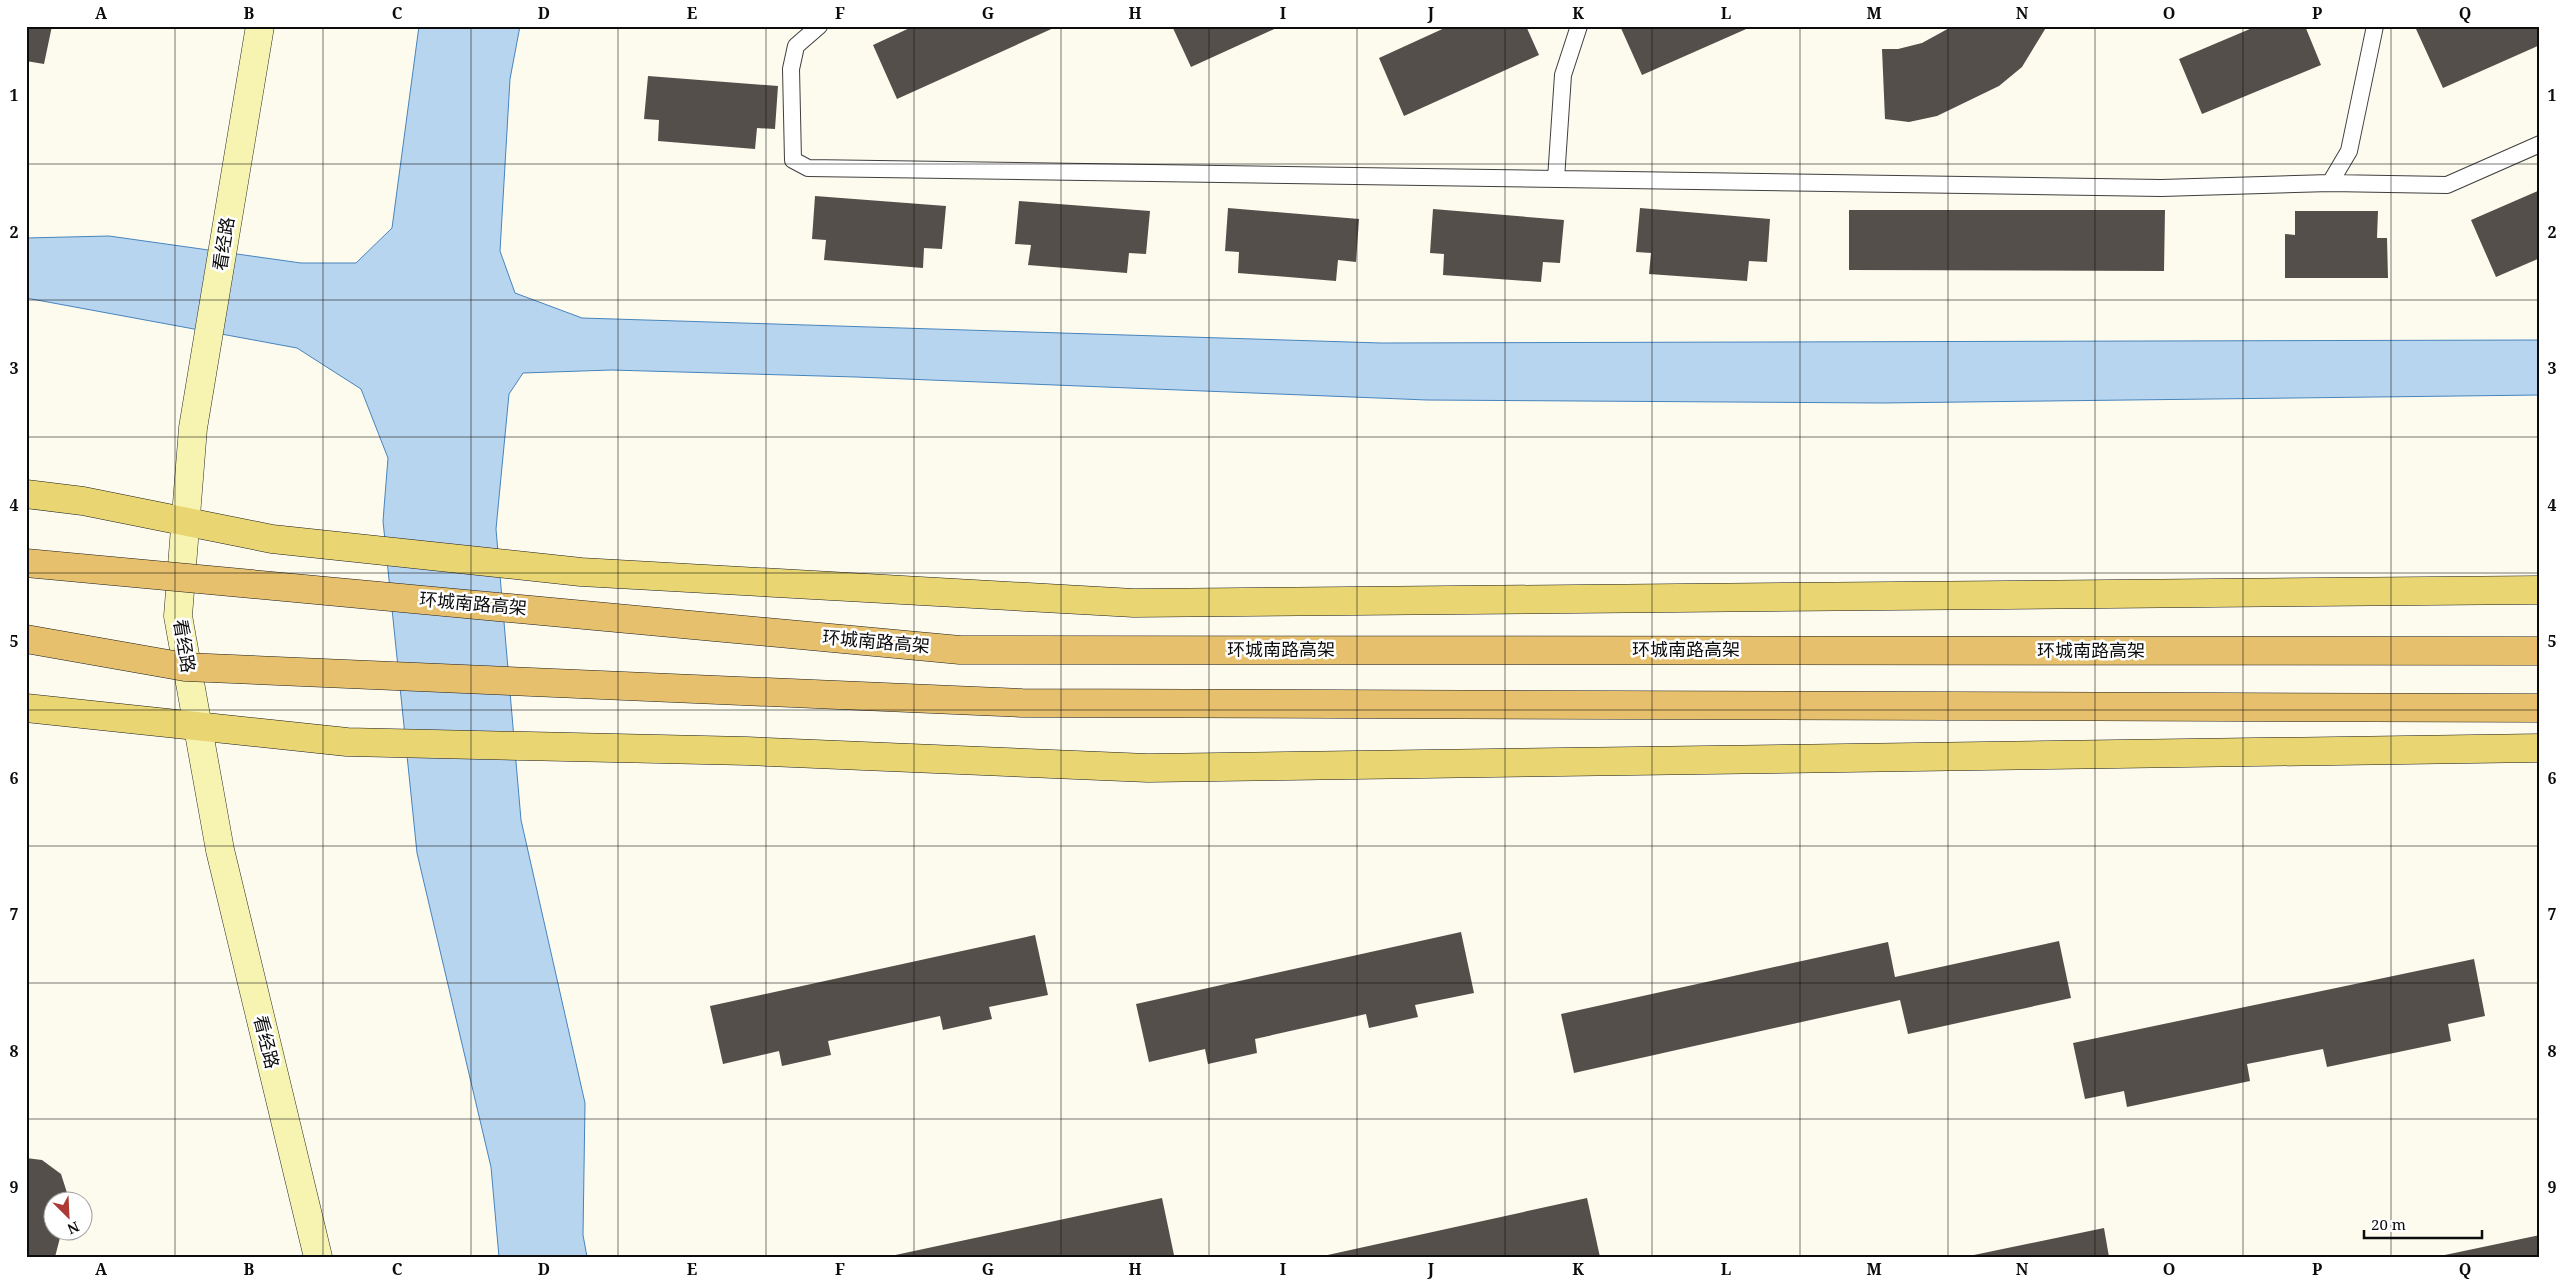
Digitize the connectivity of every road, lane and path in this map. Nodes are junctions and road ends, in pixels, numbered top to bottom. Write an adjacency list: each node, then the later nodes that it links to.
1 (260, 26): 9 (main road, 看经路)
2 (819, 26): 6 (lane)
3 (1579, 26): 6 (lane)
4 (2375, 26): 7 (lane)
5 (2540, 144): 7 (lane)
6 (1556, 179): 7 (lane)
7 (2330, 183)
8 (26, 494): 9 (main road)
9 (186, 521): 11 (main road); 16 (main road, 看经路)
10 (26, 563): 13 (highway, 环城南路高架, bridge)
11 (2540, 590)
12 (26, 639): 15 (highway, bridge)
13 (2540, 652)
14 (26, 708): 16 (main road)
15 (2540, 708)
16 (198, 726): 17 (main road); 18 (main road, 看经路)
17 (2540, 748)
18 (318, 1257)

